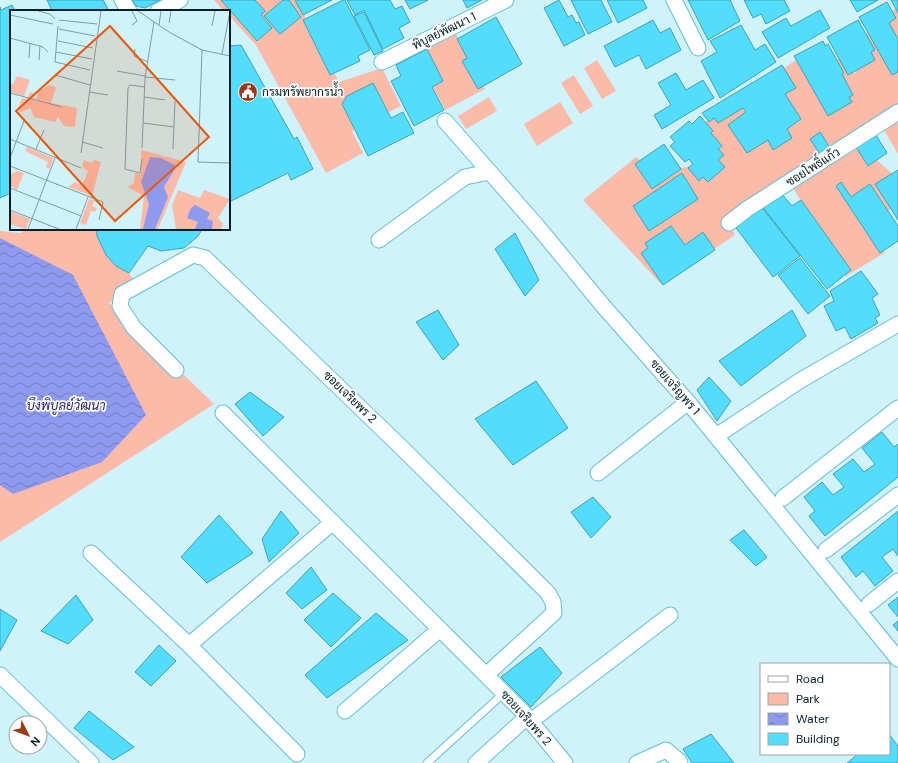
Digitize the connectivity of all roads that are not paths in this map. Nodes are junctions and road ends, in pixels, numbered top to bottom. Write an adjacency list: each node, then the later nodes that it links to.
1 (122, 0): 5 (street)
2 (180, 0): 6 (street)
3 (506, 0): 8 (street, พิบูลย์พัฒนา 1)
4 (674, 0): 7 (street)
5 (128, 10)
6 (160, 10)
7 (698, 48)
8 (382, 62)
9 (898, 112): 12 (street, ซอยโพธิ์แก้ว)
10 (445, 121): 11 (street, ซอยเจริญพร 1)
11 (489, 172): 13 (street); 16 (street, ซอยเจริญพร 1)
12 (729, 223)
13 (379, 240)
14 (898, 324): 19 (street)
15 (176, 370): 32 (street, ซอยเจริยพร 2)
16 (688, 402): 19 (street, ซอยเจริญพร 1); 20 (street)
17 (898, 408): 22 (street)
18 (223, 413): 23 (street, ซอยเจริยพร 2)
19 (716, 436): 31 (street, ซอยเจริญพร 1)
20 (598, 474)
21 (898, 495): 24 (street)
22 (784, 498)
23 (333, 522): 29 (street, ซอยเจริยพร 2); 30 (street)
24 (826, 550)
25 (91, 553): 30 (street)
26 (898, 581): 27 (street)
27 (869, 604)
28 (670, 615): 36 (street)
29 (440, 629): 32 (street, ซอยเจริยพร 2); 35 (street)
30 (189, 645): 37 (street)
31 (898, 659)
32 (486, 675): 34 (street, ซอยเจริยพร 2)
33 (0, 676): 38 (street)
34 (504, 693): 36 (street, ซอยเจริยพร 2); 39 (lane)
35 (345, 711)
36 (528, 719): 40 (street); 41 (street, ซอยเจริยพร 2)
37 (297, 754)
38 (91, 763)
39 (427, 763)
40 (476, 763)
41 (565, 763)
42 (637, 763): 43 (street)
43 (680, 763)

